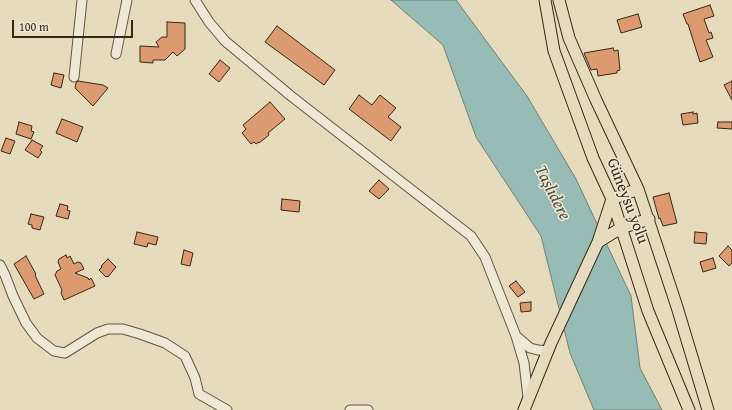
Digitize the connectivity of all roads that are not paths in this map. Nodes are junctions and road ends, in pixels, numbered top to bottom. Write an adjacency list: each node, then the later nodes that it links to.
1 (82, 0): 7 (street)
2 (127, 0): 6 (street)
3 (196, 0): 14 (street)
4 (545, 0): 9 (main road, Güneysu yolu)
5 (559, 0): 8 (main road)
6 (116, 54)
7 (74, 77)
8 (638, 189): 9 (main road); 10 (main road)
9 (612, 199): 11 (main road, Güneysu yolu); 12 (main road)
10 (649, 219): 11 (main road); 22 (main road)
11 (621, 228): 12 (main road); 21 (main road, Güneysu yolu)
12 (598, 242): 15 (main road)
13 (0, 265): 17 (street)
14 (516, 336): 15 (street); 16 (street)
15 (549, 347): 16 (main road)
16 (528, 397): 20 (main road)
17 (227, 410)
18 (350, 410): 19 (street)
19 (368, 410)
20 (524, 410)
21 (689, 410)
22 (708, 410)

